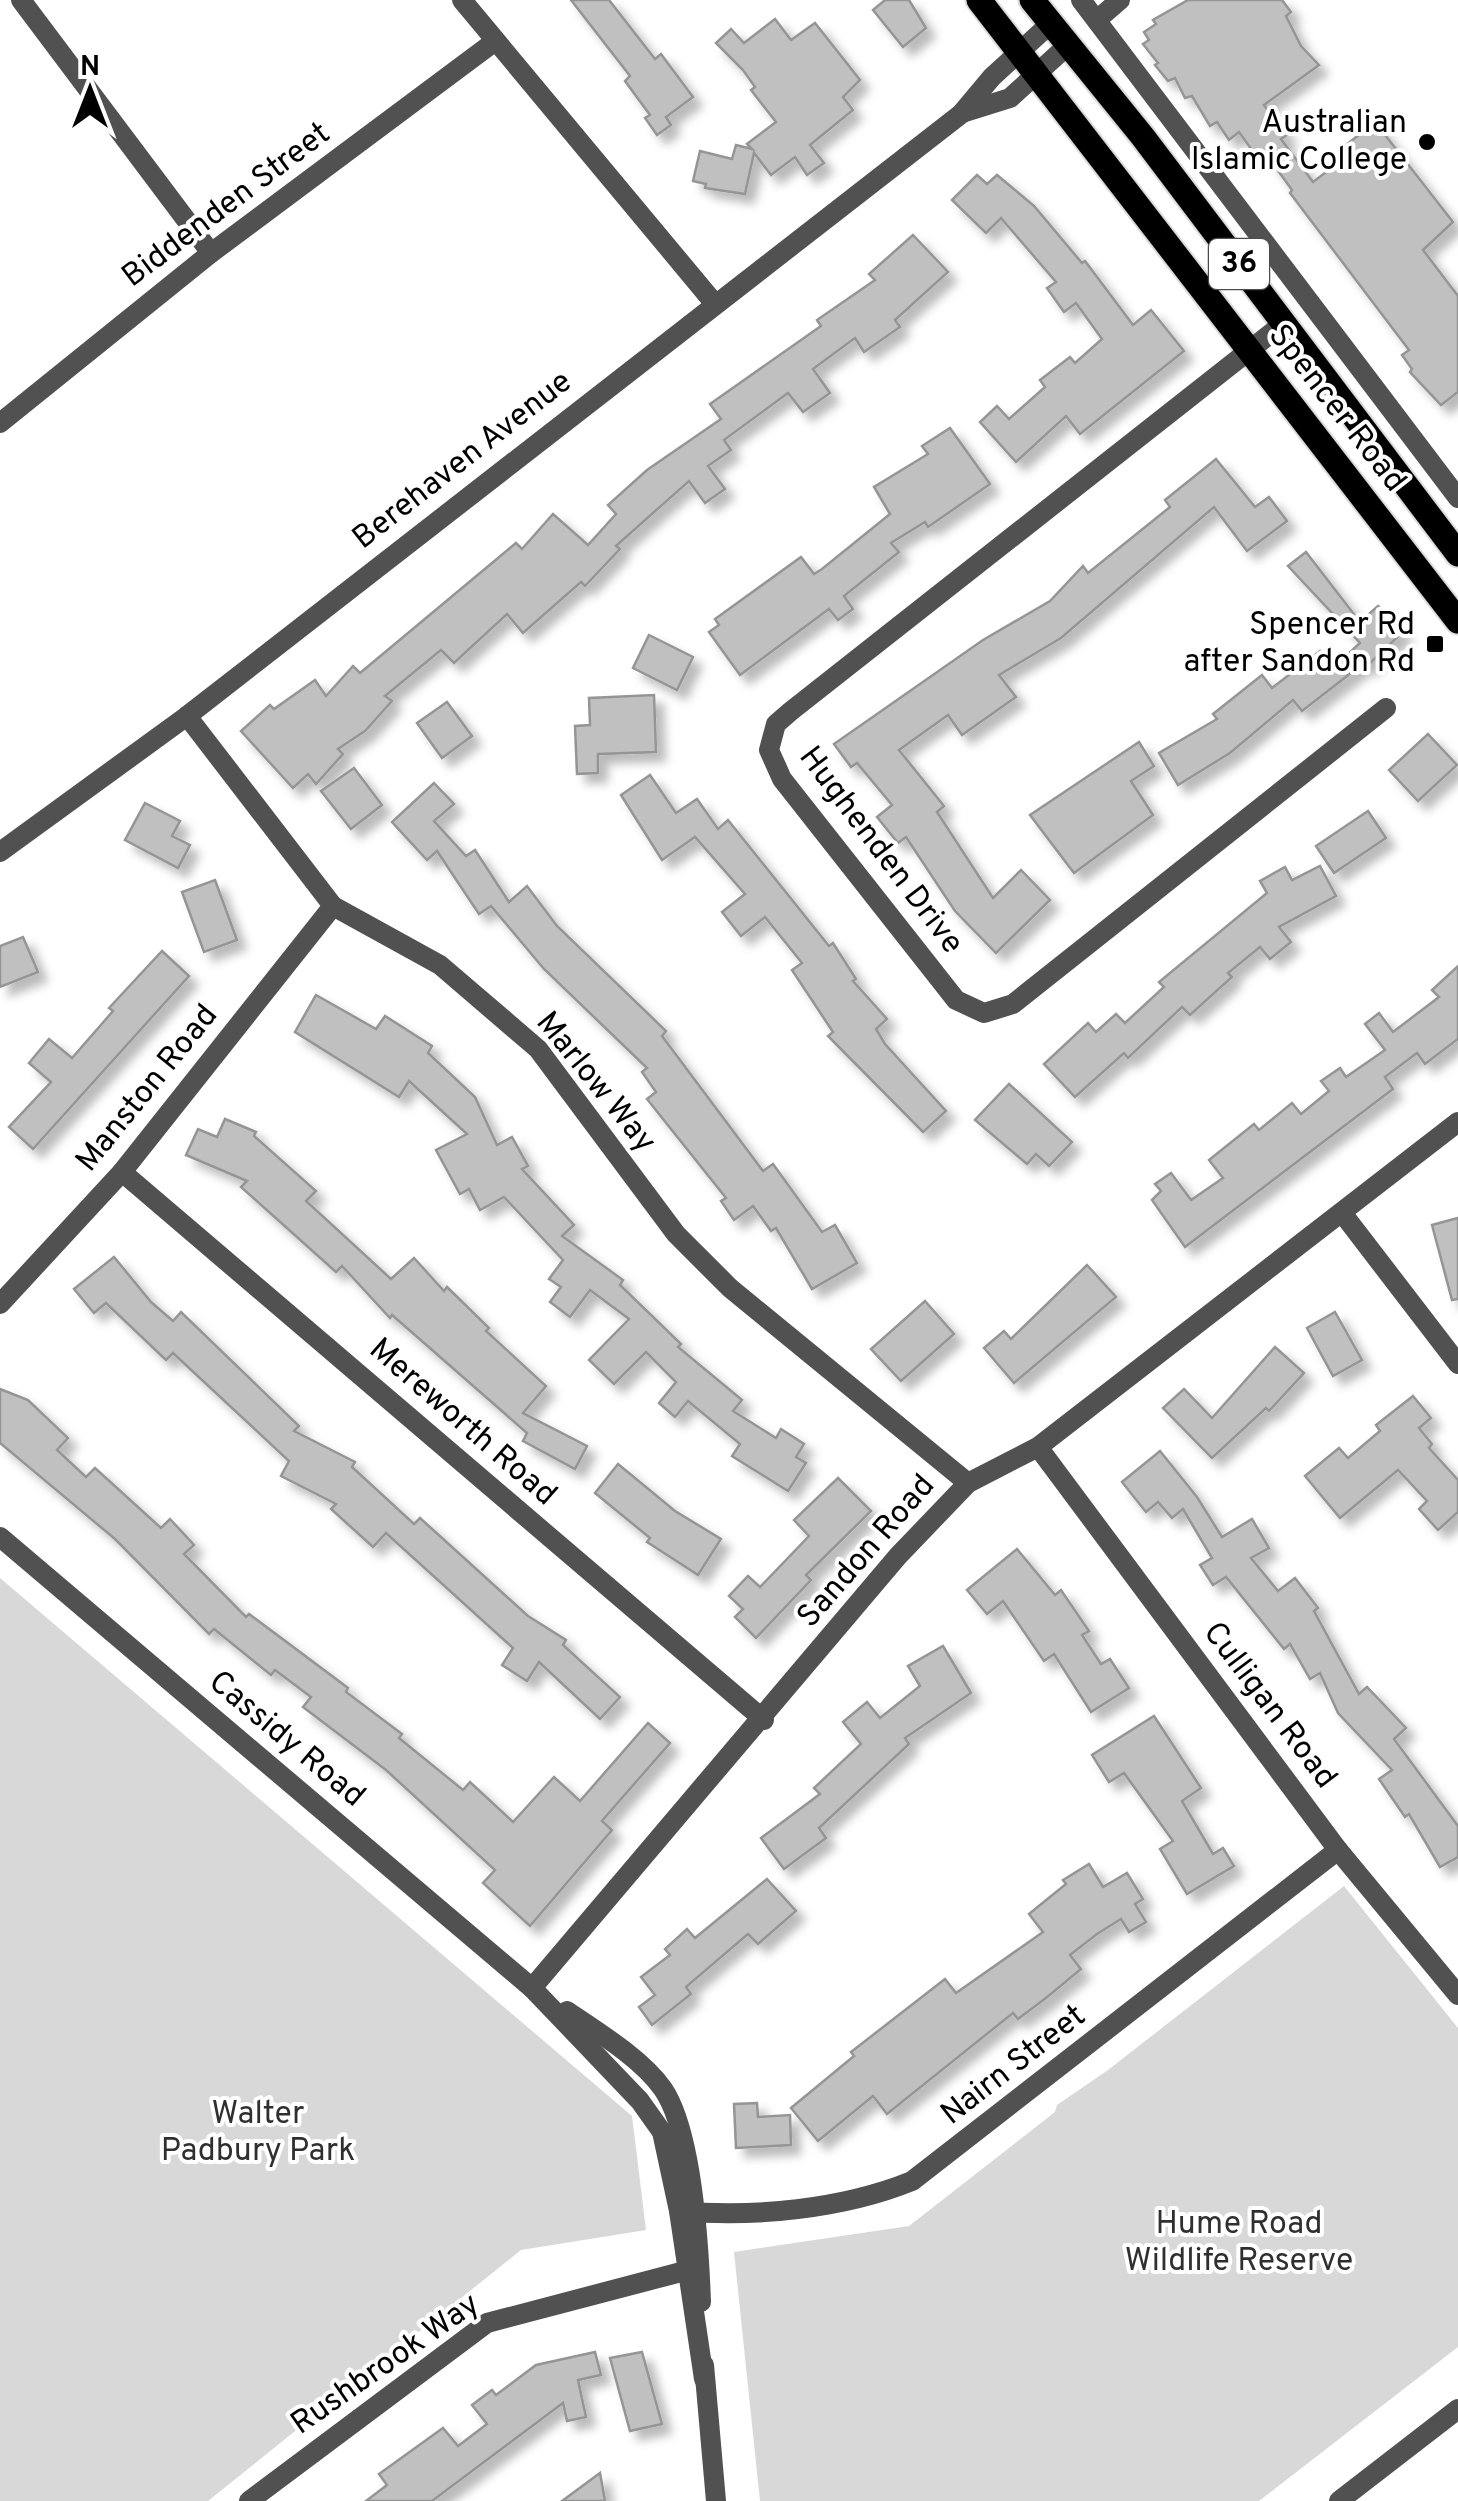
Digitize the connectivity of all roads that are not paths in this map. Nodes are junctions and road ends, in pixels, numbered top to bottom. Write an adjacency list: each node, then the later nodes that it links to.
1 (20, 0): 12 (street)
2 (462, 0): 9 (street)
3 (979, 0): 11 (main road, Spencer Road / 36)
4 (1032, 0): 8 (main road, Spencer Road / 36)
5 (1081, 0): 7 (street, Spencer Road)
6 (1120, 0): 7 (street)
7 (1098, 20): 17 (street, Spencer Road)
8 (1050, 24): 10 (main road, Spencer Road / 36); 11 (street, Berehaven Avenue)
9 (494, 42): 12 (street, Biddenden Street); 13 (street)
10 (1067, 46): 11 (street, Berehaven Avenue); 14 (main road, Spencer Road / 36)
11 (1026, 63): 13 (street, Berehaven Avenue); 15 (main road, Spencer Road / 36)
12 (211, 253): 16 (street, Biddenden Street)
13 (715, 304): 21 (street, Berehaven Avenue)
14 (1284, 324): 15 (street, Hughenden Drive); 18 (main road, Spencer Road / 36)
15 (1250, 354): 19 (main road, Spencer Road / 36); 20 (street, Hughenden Drive)
16 (0, 423)
17 (1458, 498)
18 (1458, 554)
19 (1458, 621)
20 (1386, 708)
21 (187, 716): 22 (street, Berehaven Avenue); 23 (street, Marlow Way)
22 (0, 852)
23 (333, 906): 25 (street, Manston Road); 30 (street, Marlow Way)
24 (1458, 1122): 26 (street, Sandon Road)
25 (122, 1172): 27 (street, Manston Road); 32 (street, Mereworth Road)
26 (1343, 1214): 28 (street); 29 (street, Sandon Road)
27 (0, 1304)
28 (1458, 1364)
29 (1038, 1447): 30 (street, Sandon Road); 33 (street, Culligan Road)
30 (968, 1483): 32 (street, Sandon Road)
31 (0, 1538): 34 (street, Cassidy Road)
32 (764, 1720): 34 (street, Sandon Road)
33 (1338, 1850): 35 (street, Culligan Road); 36 (street, Nairn Street)
34 (532, 1988): 36 (street, Cassidy Road)
35 (1458, 1995)
36 (687, 2212): 37 (street, Cassidy Road); 38 (street, Cassidy Road)
37 (685, 2271): 38 (street, Cassidy Road); 40 (street, Rushbrook Way)
38 (704, 2379): 41 (street, Cassidy Road)
39 (1456, 2415): 42 (street)
40 (249, 2501)
41 (716, 2501)
42 (1338, 2501)

